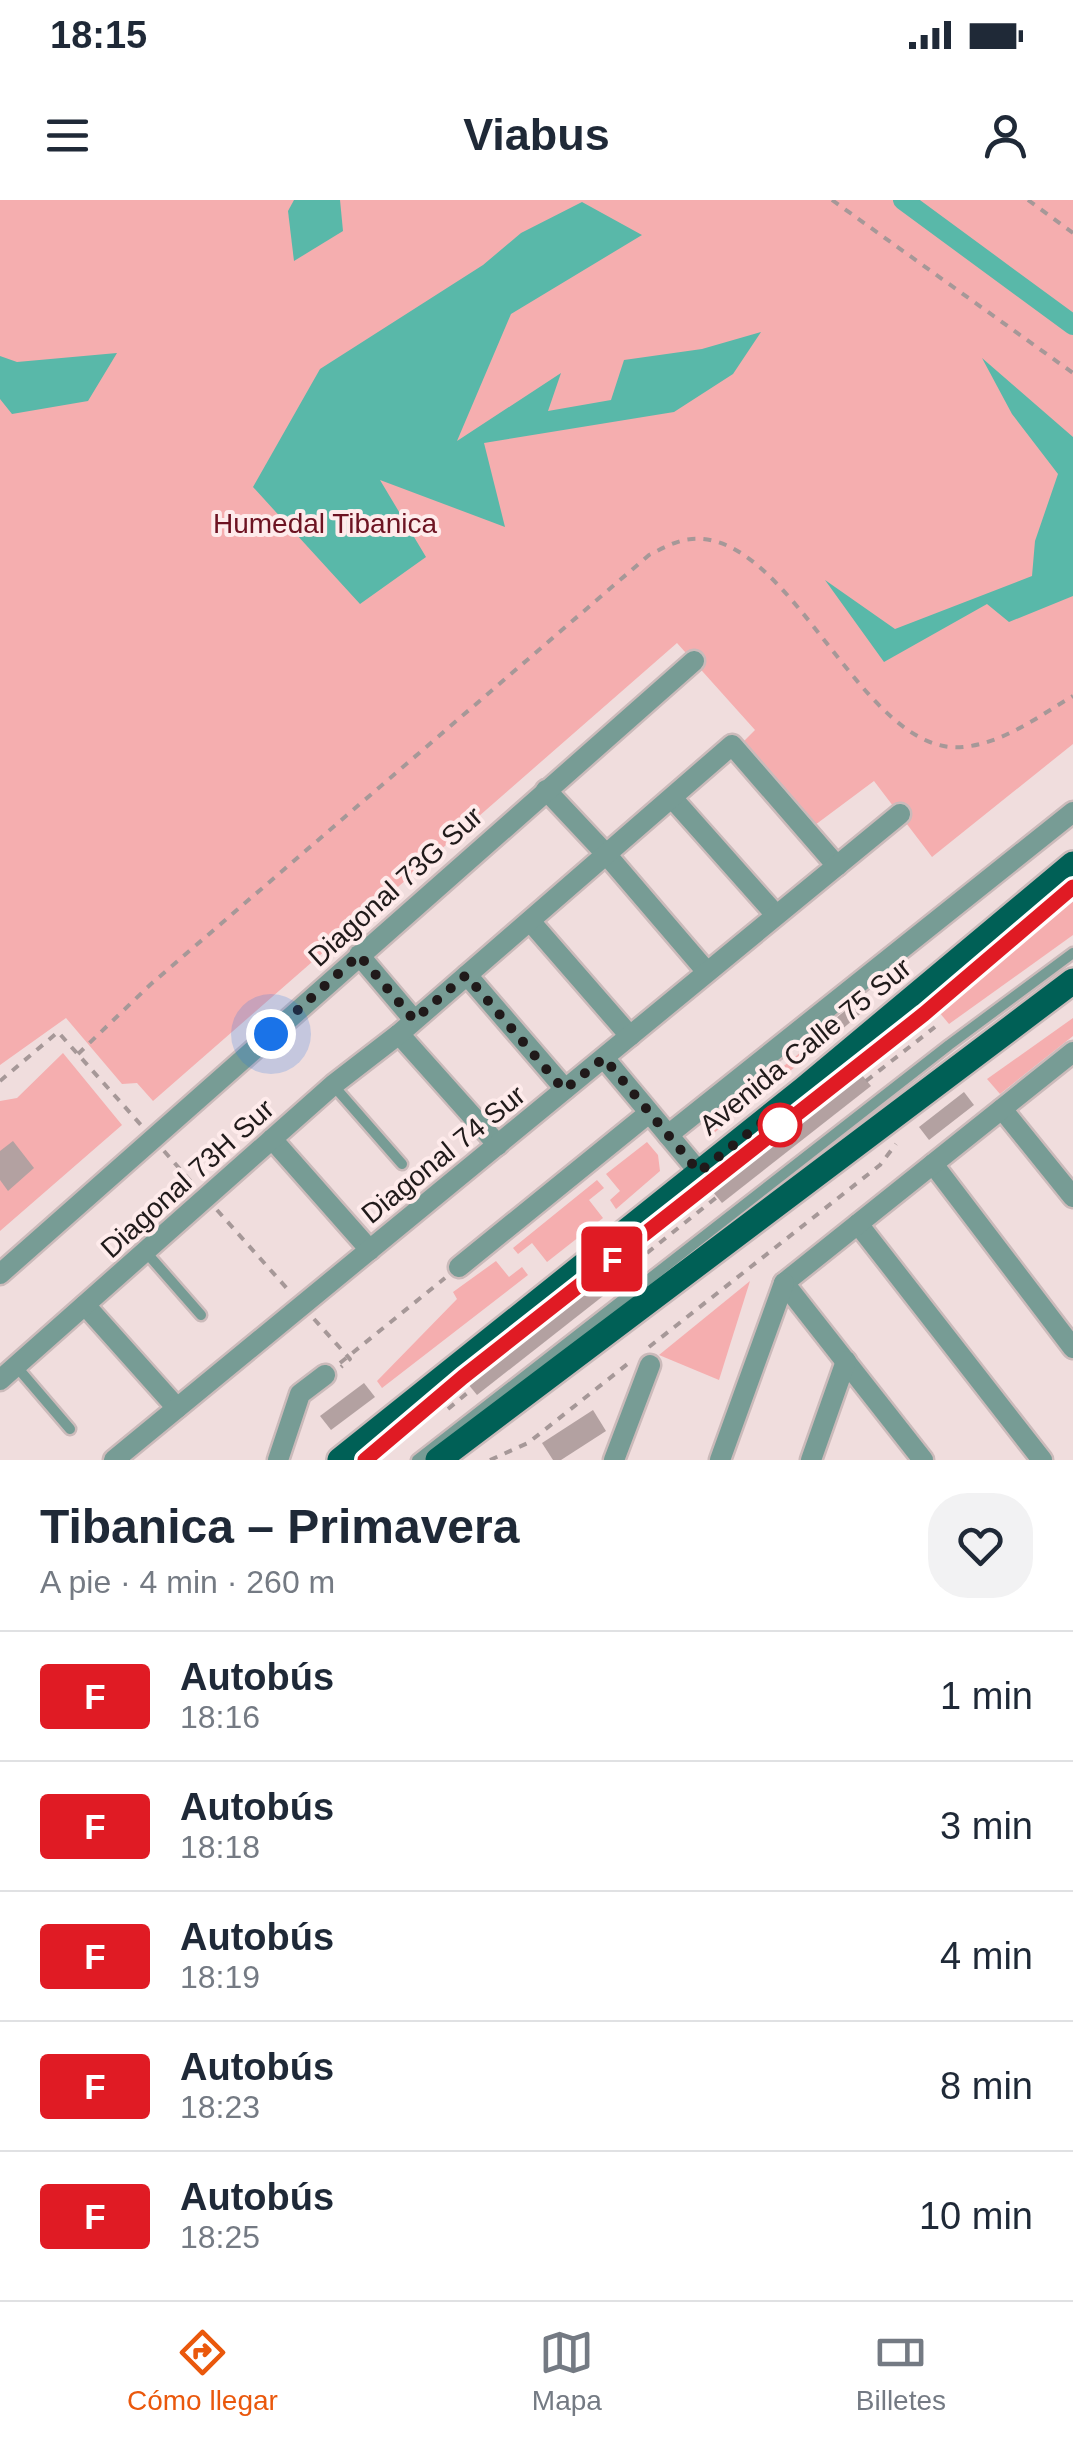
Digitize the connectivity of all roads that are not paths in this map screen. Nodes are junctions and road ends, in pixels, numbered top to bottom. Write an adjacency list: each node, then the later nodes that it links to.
1 (694, 661): 2 (street, Diagonal 73G Sur)
2 (546, 790): 6 (street); 13 (street, Diagonal 73G Sur)
3 (673, 799): 6 (street, Diagonal 73H Sur); 8 (street, Diagonal 73H Sur); 10 (street)
4 (1073, 812): 25 (street)
5 (900, 814): 8 (street, Diagonal 74 Sur)
6 (606, 854): 11 (street, Diagonal 73H Sur); 14 (street)
7 (1073, 864): 30 (main road, Avenida Calle 75 Sur)
8 (838, 866): 10 (street, Diagonal 74 Sur)
9 (1073, 887): 51 (lane)
10 (776, 916): 14 (street, Diagonal 74 Sur)
11 (530, 921): 15 (street, Diagonal 73H Sur); 18 (street)
12 (1073, 953): 52 (lane)
13 (359, 955): 17 (street); 36 (street, Diagonal 73G Sur)
14 (707, 972): 18 (street, Diagonal 74 Sur)
15 (466, 975): 17 (street, Diagonal 73H Sur); 22 (street)
16 (1073, 982): 53 (main road)
17 (406, 1027): 21 (street, Diagonal 73H Sur); 27 (street)
18 (630, 1036): 20 (street, Diagonal 74 Sur)
19 (1073, 1052): 23 (street)
20 (604, 1058): 22 (street, Diagonal 74 Sur); 24 (street)
21 (333, 1085): 26 (street, Diagonal 73H Sur); 28 (lane)
22 (564, 1090): 27 (street, Diagonal 74 Sur)
23 (1002, 1109): 29 (street); 31 (street)
24 (649, 1113): 25 (street); 35 (street)
25 (668, 1135): 30 (street)
26 (272, 1139): 33 (street); 34 (street, Diagonal 73H Sur)
27 (498, 1144): 33 (street, Diagonal 74 Sur)
28 (402, 1164)
29 (933, 1164): 32 (street); 40 (street)
30 (699, 1172): 50 (main road, Avenida Calle 75 Sur)
31 (1073, 1196)
32 (858, 1224): 37 (street); 57 (street)
33 (370, 1250): 45 (street, Diagonal 74 Sur)
34 (145, 1252): 38 (street, Diagonal 73H Sur); 39 (lane)
35 (459, 1267)
36 (0, 1274)
37 (784, 1283): 41 (street); 55 (street)
38 (85, 1305): 43 (street, Diagonal 73H Sur); 45 (street)
39 (201, 1315)
40 (1073, 1348)
41 (846, 1361): 47 (street); 56 (street)
42 (650, 1365): 54 (street)
43 (6, 1372): 46 (lane)
44 (325, 1376): 49 (street)
45 (177, 1408): 48 (street, Diagonal 74 Sur)
46 (70, 1429)
47 (913, 1455)
48 (114, 1460)
49 (278, 1460)
50 (340, 1460)
51 (365, 1460)
52 (418, 1460)
53 (438, 1460)
54 (614, 1460)
55 (720, 1460)
56 (811, 1460)
57 (1042, 1460)

